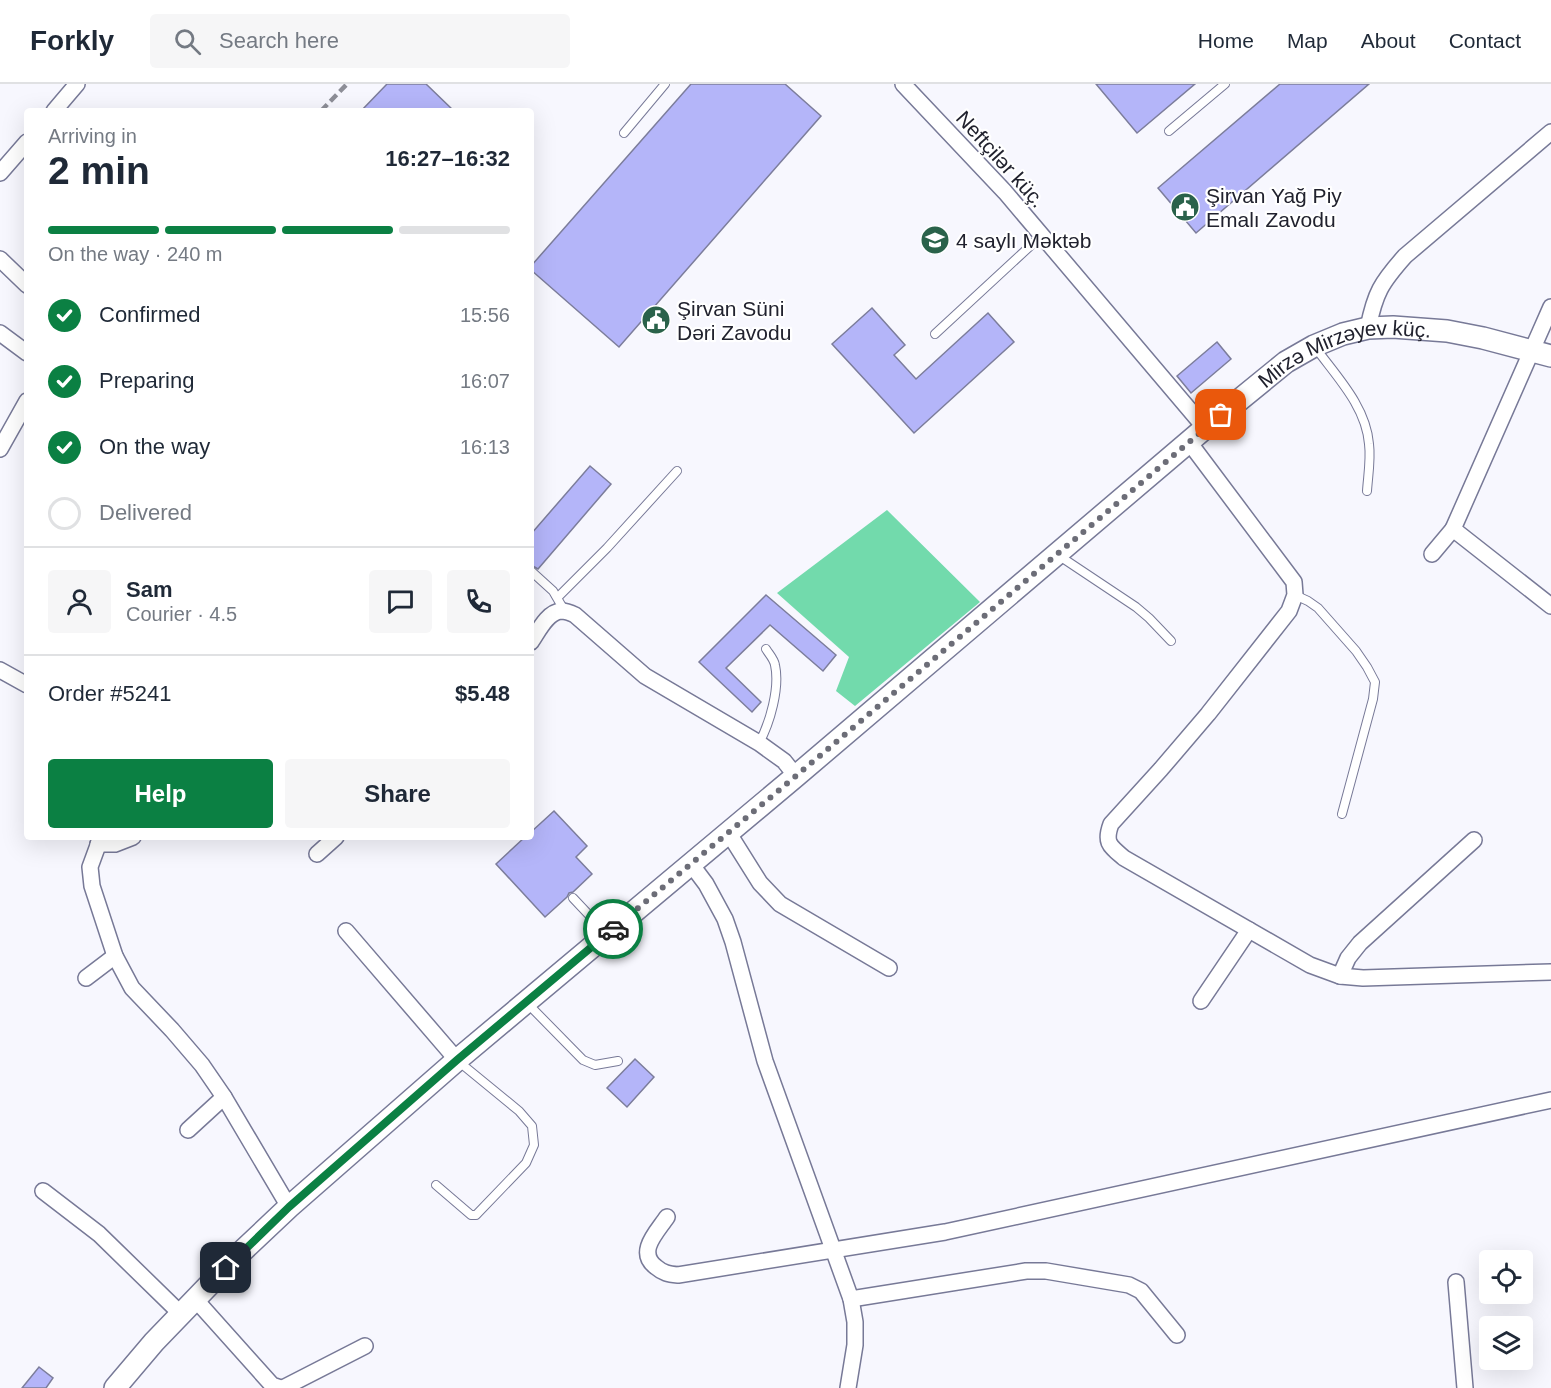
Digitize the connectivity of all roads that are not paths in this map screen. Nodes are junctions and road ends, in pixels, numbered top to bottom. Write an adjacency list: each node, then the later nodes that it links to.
1 (77, 84): 5 (street)
2 (665, 84): 8 (lane)
3 (1225, 84): 6 (lane)
4 (909, 86): 11 (street, Neftçilər küç.)
5 (57, 108)
6 (1169, 131)
7 (1551, 132): 15 (street)
8 (624, 133)
9 (24, 145): 10 (street)
10 (0, 172)
11 (1041, 236): 17 (lane); 22 (street, Neftçilər küç.)
12 (0, 259): 13 (street)
13 (24, 282)
14 (1551, 307): 20 (street)
15 (1368, 328): 18 (main road, Mirzə Mirzəyev küç.); 20 (main road, Mirzə Mirzəyev küç.)
16 (0, 333): 19 (street)
17 (935, 334)
18 (1314, 346): 22 (main road, Mirzə Mirzəyev küç.); 25 (lane)
19 (24, 351)
20 (1541, 353): 26 (street)
21 (24, 405): 23 (street)
22 (1197, 435): 27 (main road, Mirzə Mirzəyev küç.); 30 (street, Neftçilər küç.)
23 (0, 449)
24 (676, 471): 31 (lane)
25 (1367, 491)
26 (1453, 529): 28 (street); 32 (street)
27 (1057, 554): 34 (lane); 39 (main road, Mirzə Mirzəyev küç.)
28 (1432, 554)
29 (534, 574): 31 (lane)
30 (1295, 595): 40 (lane); 49 (street)
31 (561, 604): 33 (street); 38 (street)
32 (1551, 606)
33 (534, 637)
34 (1171, 640)
35 (766, 649): 38 (lane)
36 (0, 670): 37 (street)
37 (24, 680)
38 (759, 743): 39 (street)
39 (796, 776): 41 (main road, Mirzə Mirzəyev küç.)
40 (1342, 814)
41 (728, 832): 47 (main road, Mirzə Mirzəyev küç.); 53 (street)
42 (100, 840): 43 (street); 52 (street)
43 (125, 840)
44 (333, 840): 46 (street)
45 (1474, 840): 55 (street)
46 (317, 854)
47 (691, 864): 51 (main road, Mirzə Mirzəyev küç.); 68 (street)
48 (573, 898): 51 (lane)
49 (1248, 930): 55 (street); 57 (street)
50 (346, 931): 59 (street)
51 (607, 934): 58 (main road, Mirzə Mirzəyev küç.)
52 (115, 956): 56 (street); 61 (street)
53 (889, 968)
54 (1551, 972): 55 (street)
55 (1340, 976)
56 (86, 978)
57 (1201, 1001)
58 (526, 1002): 59 (main road, Mirzə Mirzəyev küç.); 60 (lane)
59 (457, 1060): 64 (lane); 66 (main road, Mirzə Mirzəyev küç.)
60 (618, 1061)
61 (224, 1097): 63 (street); 66 (street)
62 (1551, 1100): 68 (street)
63 (188, 1130)
64 (436, 1185)
65 (43, 1191): 71 (street)
66 (289, 1207): 71 (main road, Mirzə Mirzəyev küç.)
67 (667, 1217): 68 (street)
68 (834, 1251): 70 (street)
69 (1456, 1282): 77 (street)
70 (851, 1299): 72 (street); 76 (street)
71 (188, 1307): 74 (main road, Mirzə Mirzəyev küç.); 75 (street)
72 (1177, 1335)
73 (365, 1346): 75 (street)
74 (115, 1388)
75 (282, 1388)
76 (848, 1388)
77 (1465, 1388)

